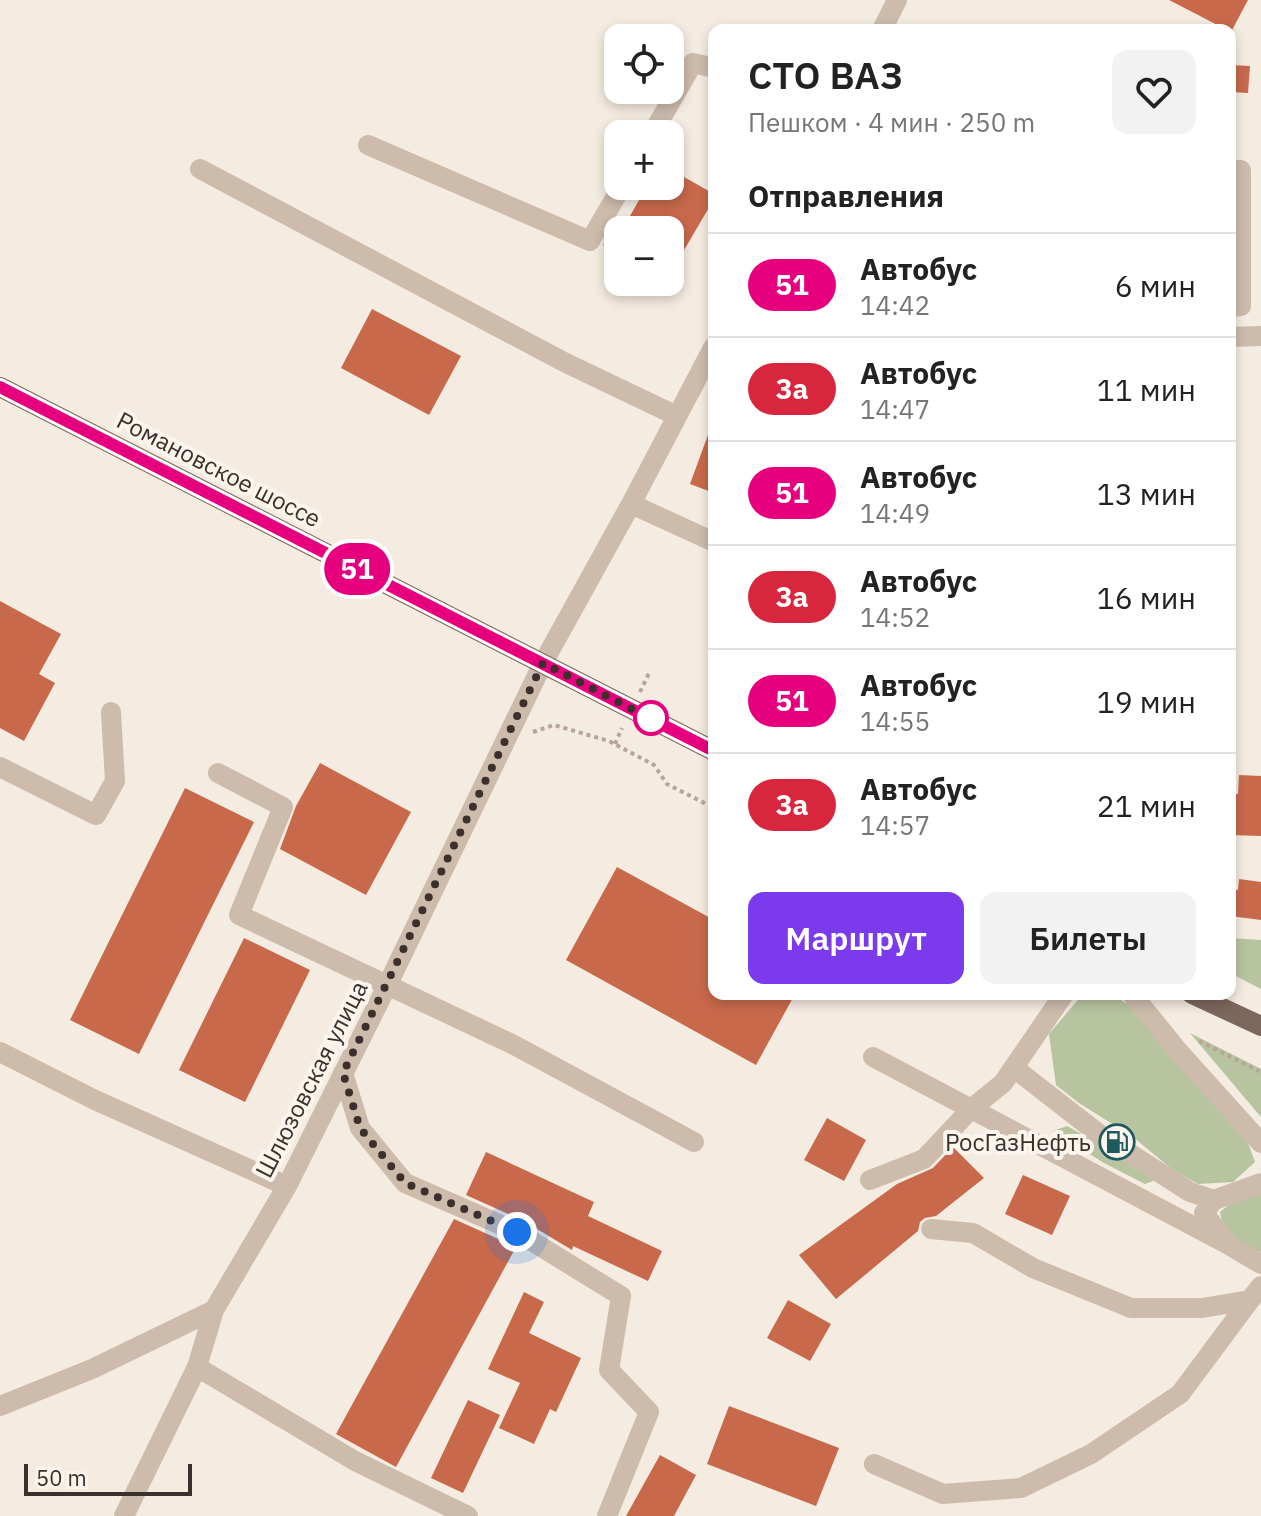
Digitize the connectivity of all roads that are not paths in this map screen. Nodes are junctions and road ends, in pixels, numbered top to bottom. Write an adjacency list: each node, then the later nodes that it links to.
1 (897, 0): 2 (street)
2 (885, 24)
3 (708, 67): 4 (street)
4 (660, 120)
5 (368, 145): 8 (street)
6 (200, 169): 14 (street)
7 (1236, 170): 9 (street)
8 (614, 200)
9 (1236, 306)
10 (1261, 336): 11 (street)
11 (1236, 337)
12 (708, 357): 14 (street, Шлюзовская улица)
13 (0, 387): 17 (main road, Романовское шоссе)
14 (677, 416): 15 (street, Шлюзовская улица)
15 (631, 504): 16 (street); 17 (street, Шлюзовская улица)
16 (708, 539)
17 (543, 663): 19 (main road, Романовское шоссе); 22 (street, Шлюзовская улица)
18 (111, 712): 20 (street)
19 (708, 748)
20 (0, 767)
21 (218, 773): 22 (street)
22 (387, 986): 30 (street, Шлюзовская улица); 32 (street)
23 (1060, 1000): 29 (street)
24 (1137, 1000): 33 (street)
25 (1205, 1000): 26 (main road)
26 (1261, 1026)
27 (0, 1052): 36 (street)
28 (873, 1057): 31 (street)
29 (1014, 1068): 31 (street); 37 (street)
30 (343, 1073): 36 (street, Шлюзовская улица); 48 (street)
31 (971, 1109): 34 (street); 39 (street)
32 (694, 1142)
33 (1261, 1143)
34 (870, 1180)
35 (1261, 1183): 37 (street)
36 (287, 1186): 42 (street, Шлюзовская улица)
37 (1214, 1200): 39 (street)
38 (931, 1229): 41 (street)
39 (1227, 1244): 40 (street)
40 (1261, 1264)
41 (1255, 1293): 45 (street)
42 (214, 1310): 43 (street, Шлюзовская улица); 44 (street)
43 (197, 1367): 46 (street, Шлюзовская улица); 47 (street)
44 (0, 1406)
45 (874, 1464)
46 (126, 1515)
47 (468, 1516)
48 (607, 1516)

